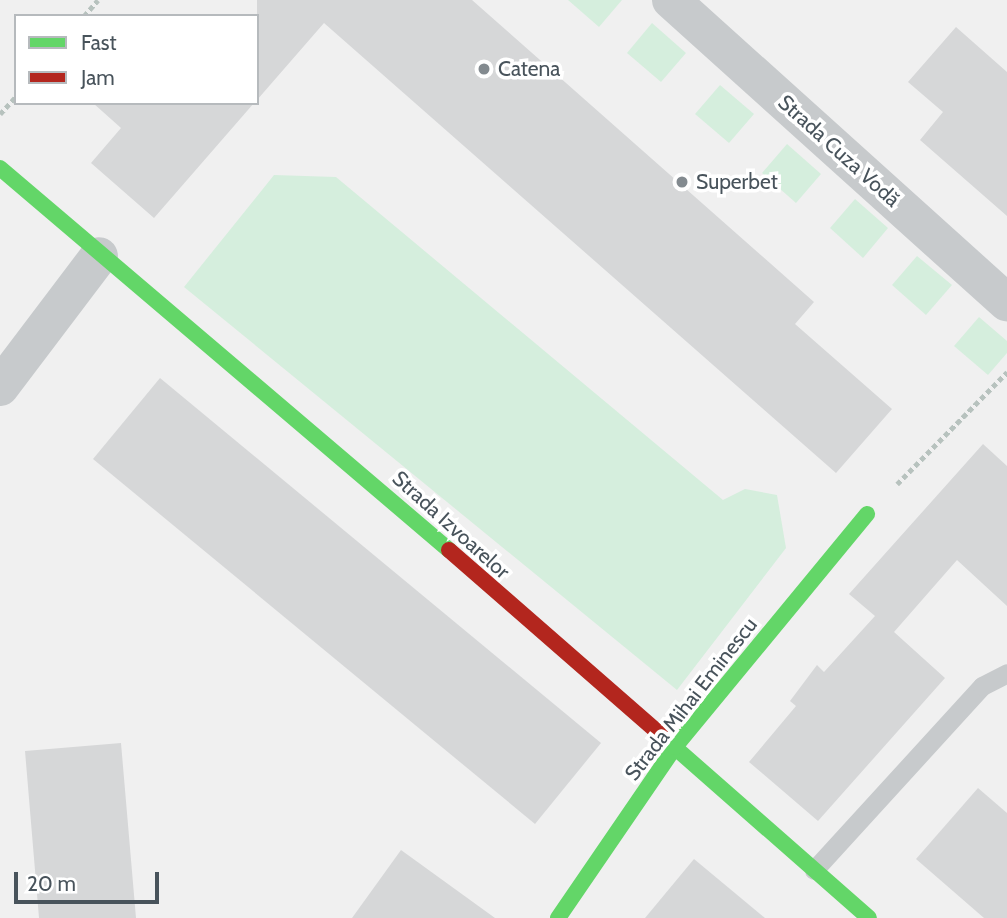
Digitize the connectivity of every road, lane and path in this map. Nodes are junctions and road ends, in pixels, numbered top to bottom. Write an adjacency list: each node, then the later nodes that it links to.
1 (98, 0): 3 (path)
2 (671, 0): 8 (street, Strada Cuza Vodă)
3 (87, 14)
4 (14, 98): 5 (path)
5 (0, 114)
6 (0, 168): 7 (street, Strada Izvoarelor)
7 (99, 257): 10 (street); 13 (street, Strada Izvoarelor)
8 (1007, 303)
9 (1007, 372): 11 (path)
10 (0, 387)
11 (867, 514): 13 (street, Strada Mihai Eminescu)
12 (1007, 673): 14 (lane)
13 (675, 747): 14 (street, Strada Izvoarelor); 15 (street, Strada Mihai Eminescu)
14 (814, 870): 16 (street, Strada Izvoarelor)
15 (558, 918)
16 (869, 918)

